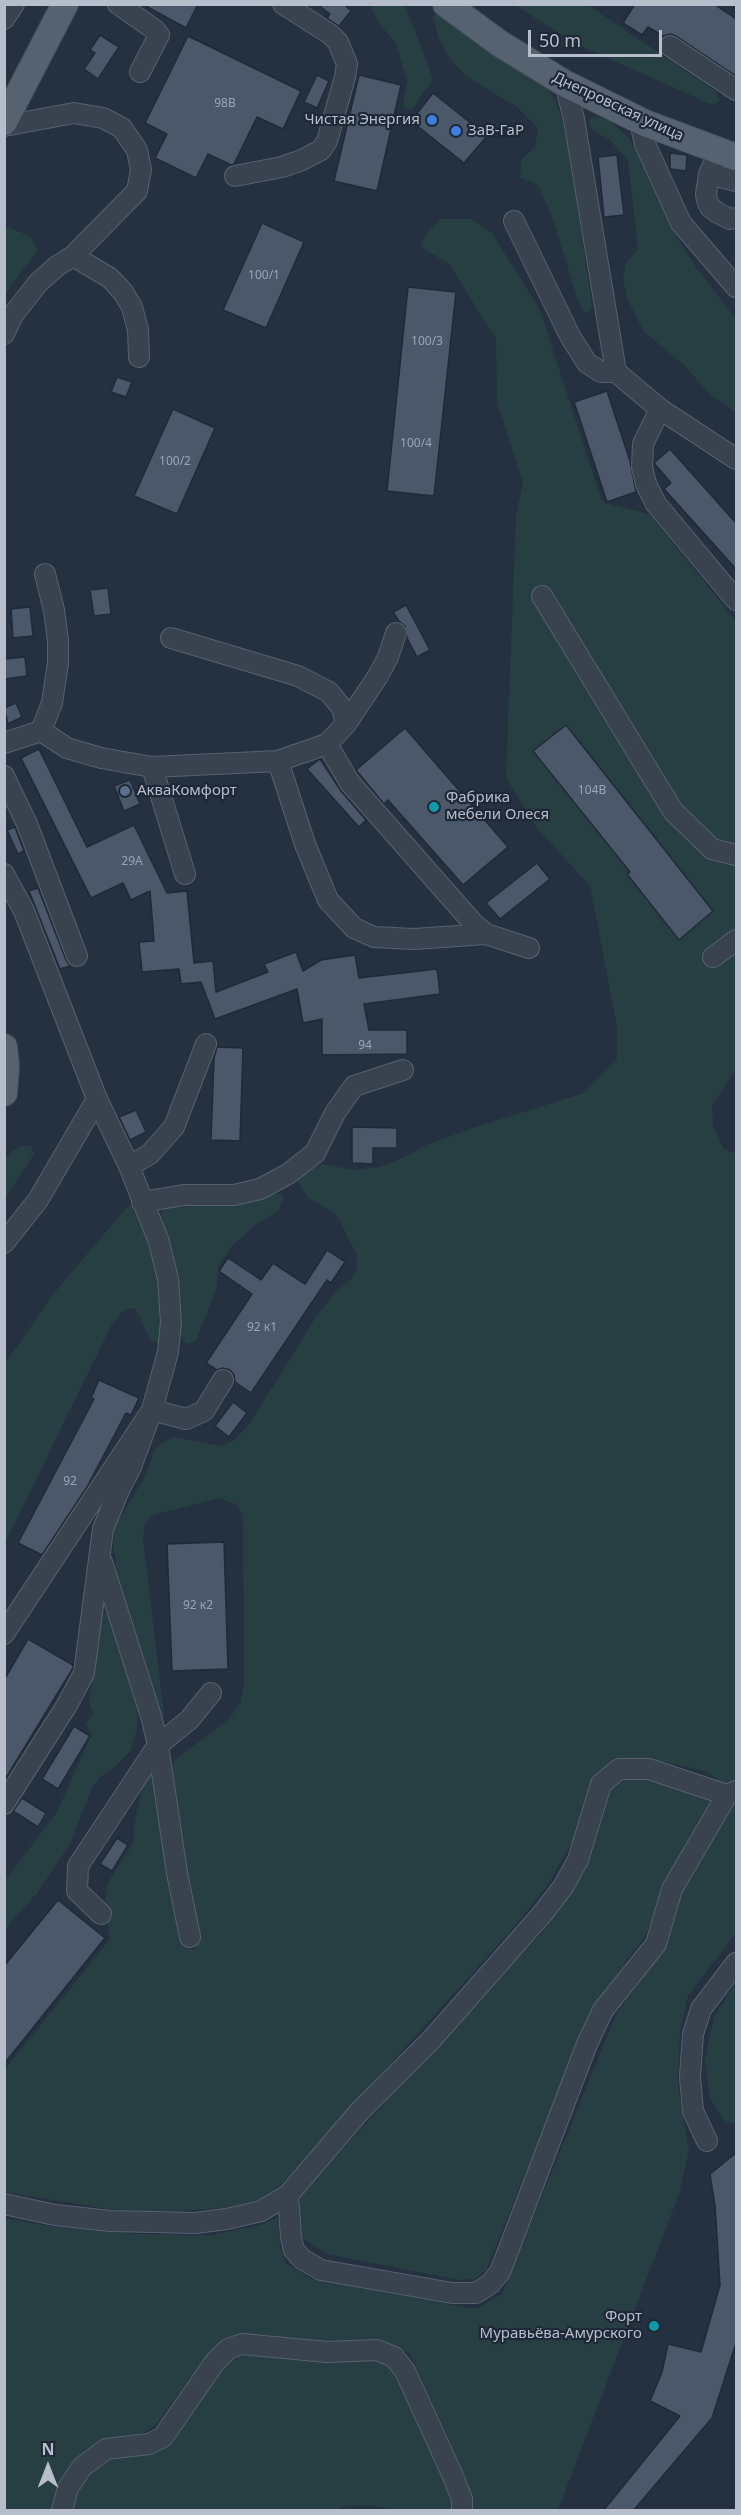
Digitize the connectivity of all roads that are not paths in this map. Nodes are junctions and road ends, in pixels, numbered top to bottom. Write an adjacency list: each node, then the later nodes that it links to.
1 (14, 4): 7 (lane)
2 (65, 4): 13 (main road)
3 (118, 4): 9 (lane)
4 (283, 4): 15 (lane)
5 (446, 4): 10 (main road, Днепровская улица)
6 (468, 4): 14 (main road, Днепровская улица)
7 (4, 19)
8 (670, 46): 11 (lane)
9 (140, 72)
10 (571, 87): 12 (main road, Днепровская улица); 23 (lane)
11 (736, 90)
12 (645, 123): 14 (main road, Днепровская улица); 20 (lane)
13 (4, 124): 19 (lane)
14 (725, 156): 16 (lane); 17 (lane)
15 (235, 176)
16 (736, 181)
17 (736, 218)
18 (514, 221): 23 (lane)
19 (73, 256): 21 (lane); 22 (lane)
20 (736, 287)
21 (4, 334)
22 (139, 357)
23 (616, 372): 24 (lane)
24 (660, 409): 25 (lane); 28 (lane)
25 (736, 459)
26 (45, 574): 32 (lane)
27 (542, 596): 38 (lane)
28 (736, 600)
29 (396, 633): 31 (lane)
30 (171, 638): 31 (lane)
31 (346, 724): 34 (lane)
32 (41, 731): 33 (lane); 36 (lane)
33 (4, 743)
34 (327, 744): 35 (lane); 41 (lane)
35 (278, 761): 36 (lane); 41 (lane)
36 (152, 767): 40 (lane)
37 (4, 776): 44 (lane)
38 (736, 855)
39 (4, 874): 50 (lane)
40 (185, 874)
41 (486, 934): 43 (lane)
42 (736, 940): 45 (lane)
43 (529, 948)
44 (77, 956)
45 (713, 957)
46 (206, 1044): 51 (lane)
47 (4, 1047): 49 (main road)
48 (403, 1070): 52 (lane)
49 (4, 1093)
50 (97, 1100): 51 (lane); 53 (lane)
51 (129, 1166): 52 (lane)
52 (142, 1202): 55 (lane)
53 (4, 1243)
54 (223, 1380): 55 (lane)
55 (152, 1410): 56 (lane); 57 (lane)
56 (100, 1556): 59 (lane); 61 (lane)
57 (4, 1635)
58 (212, 1694): 59 (lane)
59 (158, 1745): 62 (lane); 63 (lane)
60 (732, 1793): 66 (lane); 66 (lane)
61 (4, 1804)
62 (101, 1914)
63 (190, 1937)
64 (736, 1963): 65 (lane)
65 (707, 2141)
66 (288, 2196): 67 (lane)
67 (4, 2204)
68 (62, 2511): 69 (lane)
69 (462, 2511)

